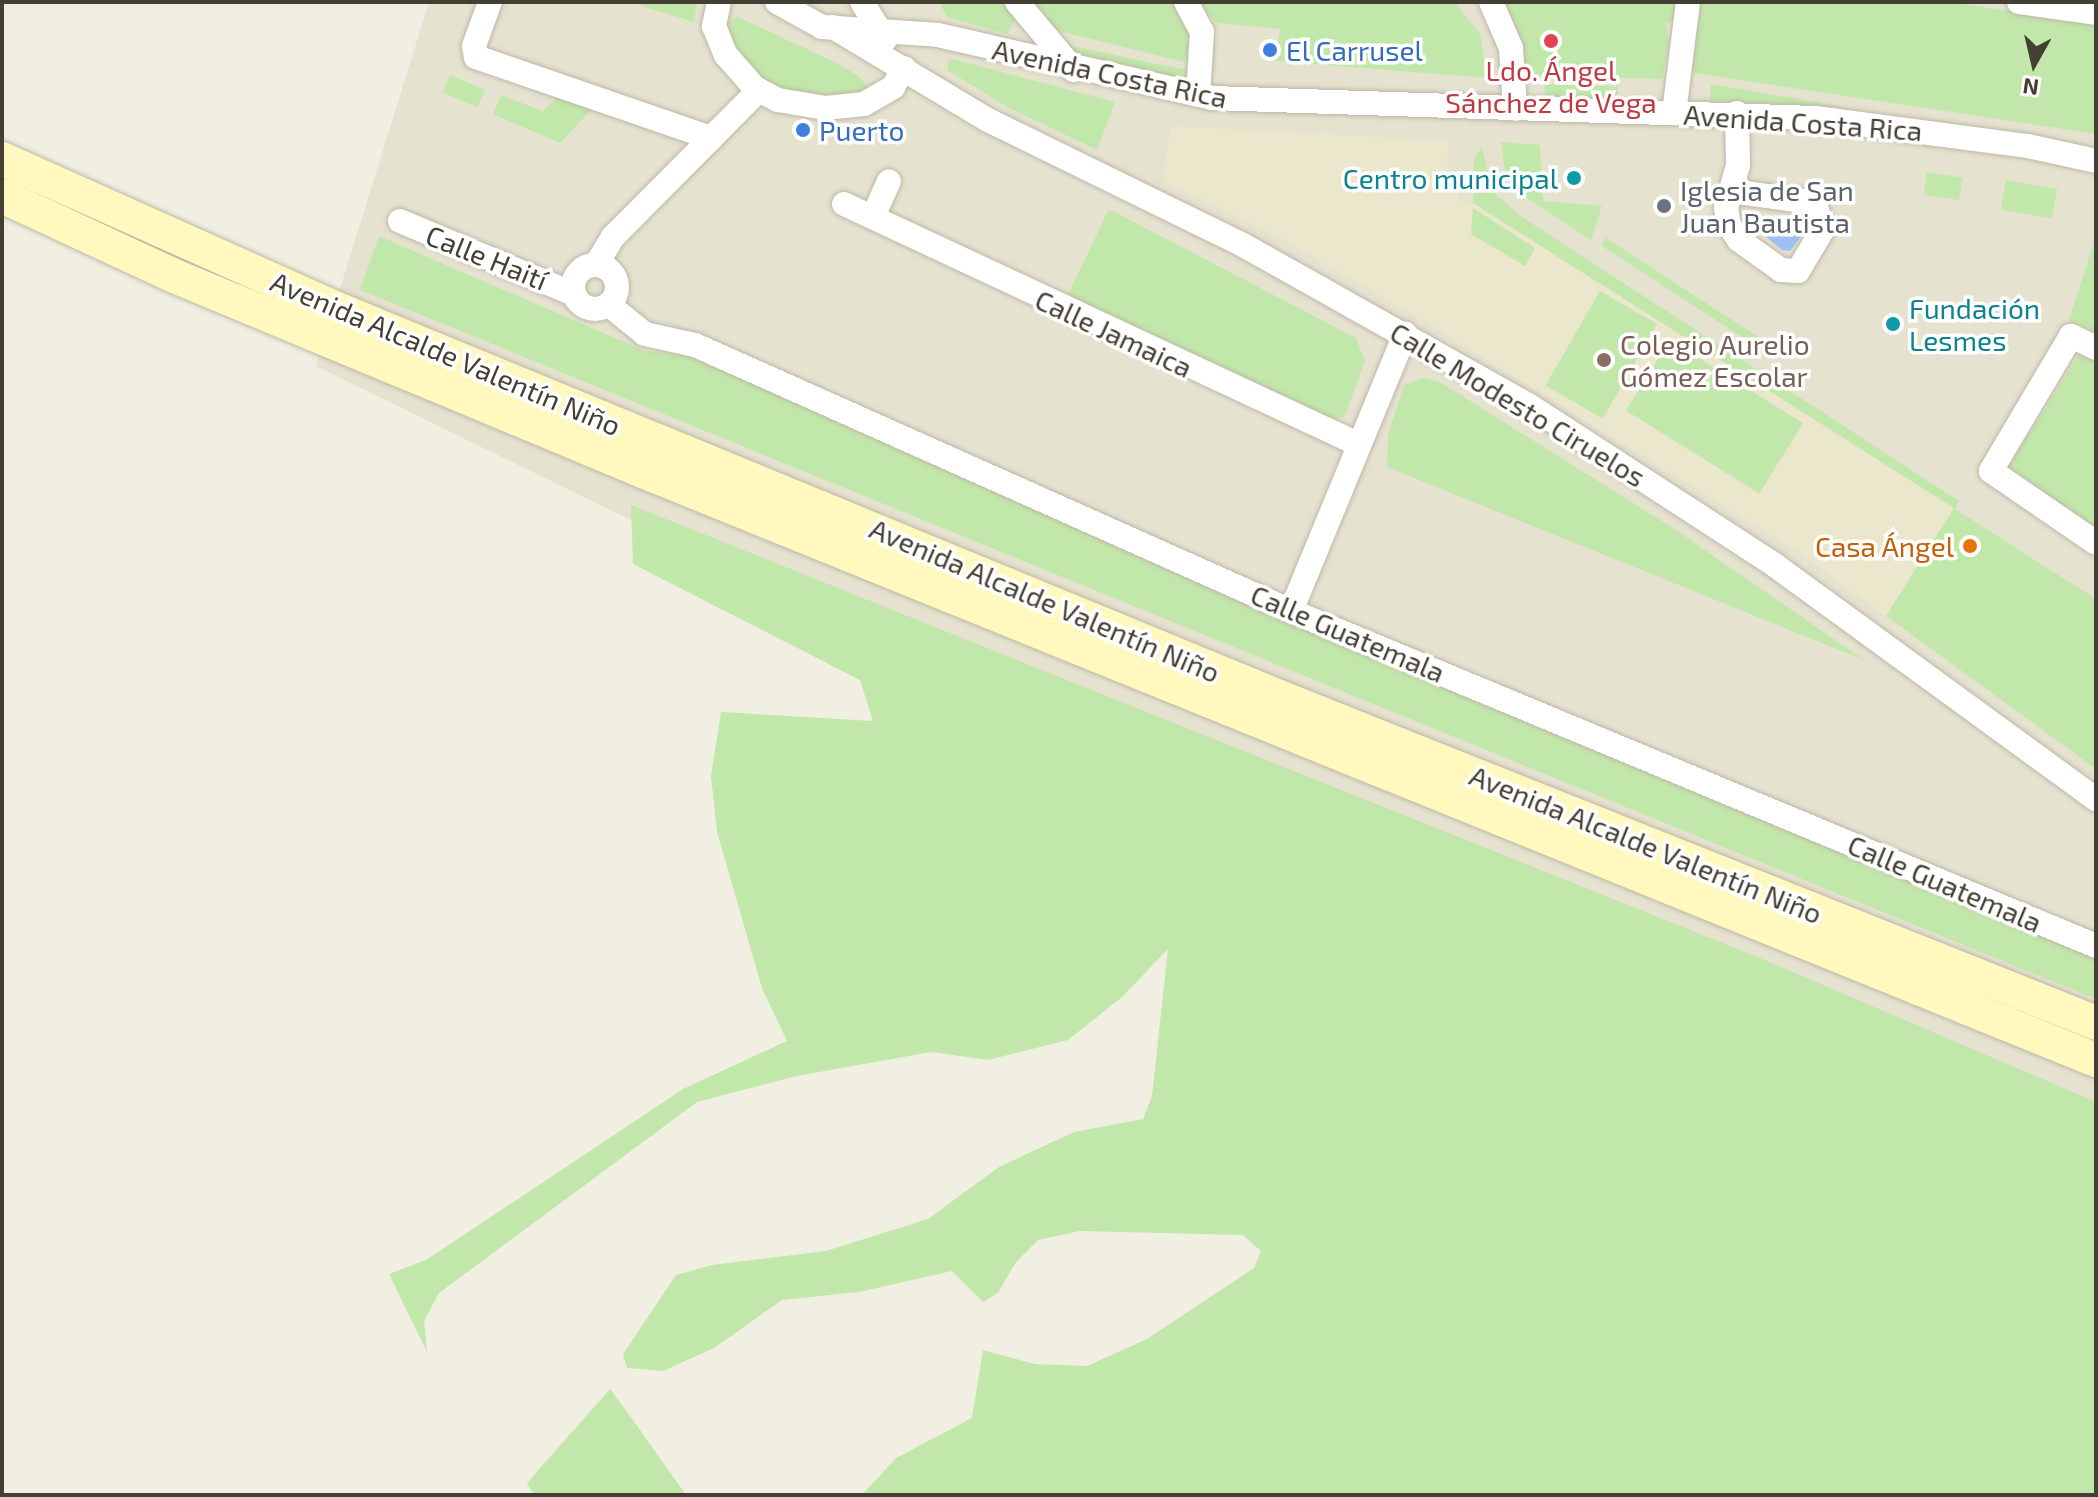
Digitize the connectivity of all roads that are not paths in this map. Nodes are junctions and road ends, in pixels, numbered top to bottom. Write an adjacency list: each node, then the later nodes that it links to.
1 (490, 2): 22 (street)
2 (719, 2): 17 (street)
3 (777, 2): 12 (street)
4 (860, 2): 12 (street); 13 (street, Calle Modesto Ciruelos)
5 (868, 2): 14 (street, Avenida Costa Rica)
6 (1017, 2): 16 (street)
7 (1186, 2): 18 (street)
8 (1491, 2): 19 (street)
9 (1688, 2): 20 (street)
10 (2019, 2): 11 (street)
11 (2096, 13)
12 (833, 27): 13 (street, Avenida Costa Rica); 15 (street, Calle Modesto Ciruelos)
13 (878, 27): 14 (street, Avenida Costa Rica); 15 (street, Calle Modesto Ciruelos)
14 (926, 34): 15 (street); 16 (street, Avenida Costa Rica)
15 (904, 68): 17 (street); 34 (street, Calle Modesto Ciruelos)
16 (1074, 70): 18 (street, Avenida Costa Rica)
17 (759, 90): 22 (street)
18 (1198, 95): 19 (street, Avenida Costa Rica)
19 (1515, 109): 20 (street, Avenida Costa Rica)
20 (1674, 113): 21 (street, Avenida Costa Rica)
21 (1737, 113): 24 (street, Avenida Costa Rica); 26 (street)
22 (711, 138): 31 (street)
23 (2, 159): 41 (street, Avenida Alcalde Valentín Niño)
24 (2096, 161)
25 (889, 181): 29 (street)
26 (1731, 191)
27 (2, 196): 42 (street, Avenida Alcalde Valentín Niño)
28 (844, 204): 29 (street, Calle Jamaica)
29 (873, 217): 36 (street, Calle Jamaica)
30 (400, 221): 32 (street, Calle Haití)
31 (596, 265): 32 (street); 33 (street)
32 (574, 294): 33 (street)
33 (609, 305): 38 (street, Calle Guatemala)
34 (1405, 334): 36 (street); 39 (street, Calle Modesto Ciruelos)
35 (2096, 348): 37 (street)
36 (1358, 444): 38 (street)
37 (2096, 543)
38 (1291, 611): 40 (street, Calle Guatemala)
39 (2096, 799)
40 (2096, 946)
41 (2096, 1023)
42 (2096, 1060)

